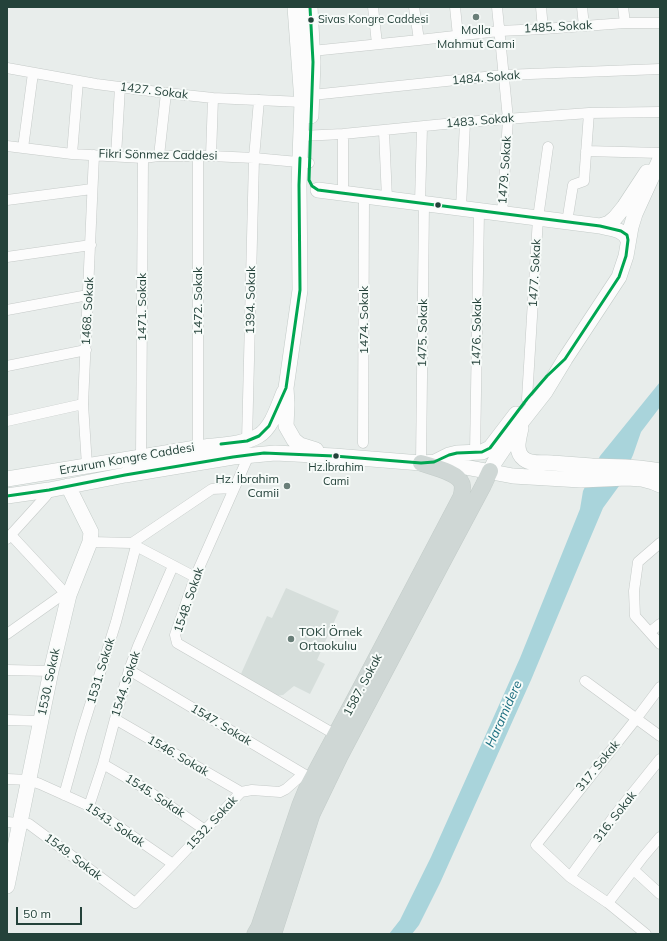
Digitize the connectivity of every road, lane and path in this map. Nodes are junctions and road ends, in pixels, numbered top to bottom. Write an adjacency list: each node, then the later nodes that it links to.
1 (295, 7): 27 (main road)
2 (310, 7): 18 (main road)
3 (373, 7): 17 (street)
4 (414, 7): 16 (street)
5 (455, 7): 15 (street)
6 (497, 7): 14 (street, 1479. Sokak)
7 (541, 7): 13 (street)
8 (582, 7): 12 (street)
9 (623, 7): 10 (street)
10 (625, 23): 11 (street, 1485. Sokak); 12 (street, 1485. Sokak)
11 (660, 23)
12 (584, 26): 13 (street, 1485. Sokak)
13 (543, 29): 14 (street, 1485. Sokak)
14 (499, 31): 15 (street, 1485. Sokak); 22 (street, 1479. Sokak)
15 (458, 36): 16 (street, 1485. Sokak)
16 (419, 40): 17 (street, 1485. Sokak)
17 (376, 44): 18 (street, 1485. Sokak)
18 (312, 50): 27 (main road)
19 (7, 68): 21 (street, 1427. Sokak)
20 (660, 69): 22 (street, 1484. Sokak)
21 (33, 73): 23 (street, 1427. Sokak); 39 (street)
22 (504, 75): 27 (street, 1484. Sokak); 31 (street, 1479. Sokak)
23 (78, 81): 24 (street, 1427. Sokak); 42 (street)
24 (120, 87): 25 (street, 1427. Sokak); 44 (street)
25 (166, 93): 26 (street, 1427. Sokak); 45 (street)
26 (213, 98): 28 (street, 1427. Sokak); 47 (street)
27 (307, 98): 28 (street, 1427. Sokak); 36 (main road)
28 (259, 100): 50 (street, 1394. Sokak)
29 (589, 112): 30 (street, 1483. Sokak); 31 (street, 1483. Sokak); 40 (street)
30 (660, 112)
31 (508, 119): 32 (street, 1483. Sokak); 62 (street, 1479. Sokak)
32 (465, 122): 33 (street, 1483. Sokak); 60 (street)
33 (422, 127): 34 (street, 1483. Sokak); 59 (street, 1475. Sokak)
34 (384, 131): 35 (street, 1483. Sokak); 57 (street)
35 (343, 134): 36 (street, 1483. Sokak); 55 (street)
36 (306, 136): 52 (main road)
37 (7, 146): 39 (street, Fikri Sönmez Caddesi)
38 (548, 147): 64 (street, 1477. Sokak)
39 (23, 148): 42 (street, Fikri Sönmez Caddesi)
40 (586, 151): 41 (street); 65 (street)
41 (660, 153)
42 (72, 154): 43 (street, Fikri Sönmez Caddesi)
43 (94, 155): 44 (street, Fikri Sönmez Caddesi); 53 (street, 1468. Sokak)
44 (116, 156): 49 (street, Fikri Sönmez Caddesi)
45 (159, 156): 46 (street, Fikri Sönmez Caddesi); 49 (street, Fikri Sönmez Caddesi)
46 (198, 156): 47 (street, Fikri Sönmez Caddesi); 81 (street, 1472. Sokak)
47 (211, 156): 50 (street, Fikri Sönmez Caddesi)
48 (660, 156): 66 (main road)
49 (143, 158): 85 (street, 1471. Sokak)
50 (254, 158): 52 (street, Fikri Sönmez Caddesi); 82 (street, 1394. Sokak)
51 (660, 160): 67 (main road)
52 (304, 163): 54 (main road); 63 (main road)
53 (92, 189): 58 (street); 68 (street, 1468. Sokak)
54 (318, 190): 55 (main road); 63 (main road)
55 (343, 193): 56 (main road)
56 (364, 196): 57 (main road); 80 (street, 1474. Sokak)
57 (387, 199): 59 (main road)
58 (7, 200)
59 (422, 203): 60 (main road); 86 (street, 1475. Sokak)
60 (461, 208): 61 (main road)
61 (479, 211): 62 (main road); 83 (street, 1476. Sokak)
62 (502, 214): 64 (main road)
63 (299, 216): 75 (main road)
64 (538, 218): 65 (main road); 76 (street, 1477. Sokak)
65 (567, 222): 66 (main road)
66 (600, 226): 67 (main road)
67 (628, 240): 73 (main road)
68 (90, 245): 69 (street); 70 (street, 1468. Sokak)
69 (7, 257)
70 (88, 295): 71 (street); 72 (street, 1468. Sokak)
71 (7, 310)
72 (86, 350): 74 (street); 77 (street, 1468. Sokak)
73 (565, 359): 76 (main road); 78 (main road)
74 (7, 366)
75 (286, 388): 82 (main road); 84 (main road)
76 (527, 399): 83 (main road)
77 (83, 404): 79 (street); 87 (street, 1468. Sokak)
78 (523, 420): 88 (main road); 89 (main road)
79 (7, 421)
80 (363, 443)
81 (198, 447): 82 (main road, Erzurum Kongre Caddesi); 85 (main road, Erzurum Kongre Caddesi)
82 (248, 448): 84 (main road, Erzurum Kongre Caddesi); 92 (main road, Erzurum Kongre Caddesi); 93 (street, 1548. Sokak)
83 (475, 453): 86 (main road)
84 (334, 456): 86 (main road, Erzurum Kongre Caddesi)
85 (141, 457): 87 (main road, Erzurum Kongre Caddesi)
86 (428, 462): 88 (main road, Erzurum Kongre Caddesi); 117 (main road, 1587. Sokak)
87 (87, 466): 90 (main road, Erzurum Kongre Caddesi)
88 (490, 471): 91 (main road, Erzurum Kongre Caddesi); 138 (main road, 1587. Sokak)
89 (660, 471)
90 (7, 479)
91 (660, 485)
92 (68, 486): 94 (main road, Erzurum Kongre Caddesi); 97 (main road)
93 (234, 488): 99 (street); 101 (street, 1548. Sokak)
94 (49, 490): 95 (main road, Erzurum Kongre Caddesi); 96 (street)
95 (7, 496)
96 (9, 537): 102 (street)
97 (90, 542): 99 (street); 102 (main road, 1530. Sokak)
98 (660, 543): 104 (street)
99 (134, 545): 100 (street); 124 (street, 1531. Sokak)
100 (173, 566): 101 (street); 108 (street, 1544. Sokak)
101 (195, 577): 117 (street, 1548. Sokak)
102 (67, 594): 105 (street); 109 (main road, 1530. Sokak)
103 (660, 624): 104 (street)
104 (650, 632): 106 (street)
105 (7, 634)
106 (660, 644)
107 (7, 670): 109 (street)
108 (129, 670): 114 (street, 1544. Sokak); 120 (street, 1547. Sokak)
109 (51, 671): 115 (main road, 1530. Sokak)
110 (585, 681): 112 (street)
111 (660, 687): 112 (street, 317. Sokak)
112 (636, 719): 116 (street); 132 (street, 317. Sokak)
113 (7, 720): 115 (street)
114 (115, 720): 119 (street, 1544. Sokak); 123 (street, 1546. Sokak)
115 (41, 721): 122 (main road, 1530. Sokak)
116 (658, 731)
117 (336, 735): 120 (main road, 1587. Sokak)
118 (660, 759): 132 (street, 316. Sokak)
119 (103, 764): 125 (street, 1544. Sokak); 127 (street, 1545. Sokak)
120 (307, 776): 123 (street, 1532. Sokak); 137 (main road, 1587. Sokak)
121 (7, 779): 122 (street, 1543. Sokak)
122 (29, 780): 124 (street, 1543. Sokak); 126 (main road, 1530. Sokak)
123 (241, 792): 127 (street, 1532. Sokak)
124 (64, 795): 125 (street, 1543. Sokak)
125 (89, 806): 129 (street, 1543. Sokak)
126 (14, 823): 130 (main road, 1530. Sokak); 135 (street, 1549. Sokak)
127 (205, 830): 129 (street, 1532. Sokak)
128 (660, 837): 131 (street)
129 (173, 864): 135 (street, 1532. Sokak)
130 (9, 869): 133 (main road, 1530. Sokak)
131 (634, 869): 134 (street); 136 (street)
132 (570, 876): 136 (street)
133 (7, 886)
134 (660, 894)
135 (135, 903)
136 (608, 903): 139 (street)
137 (255, 934)
138 (273, 934)
139 (646, 934)

